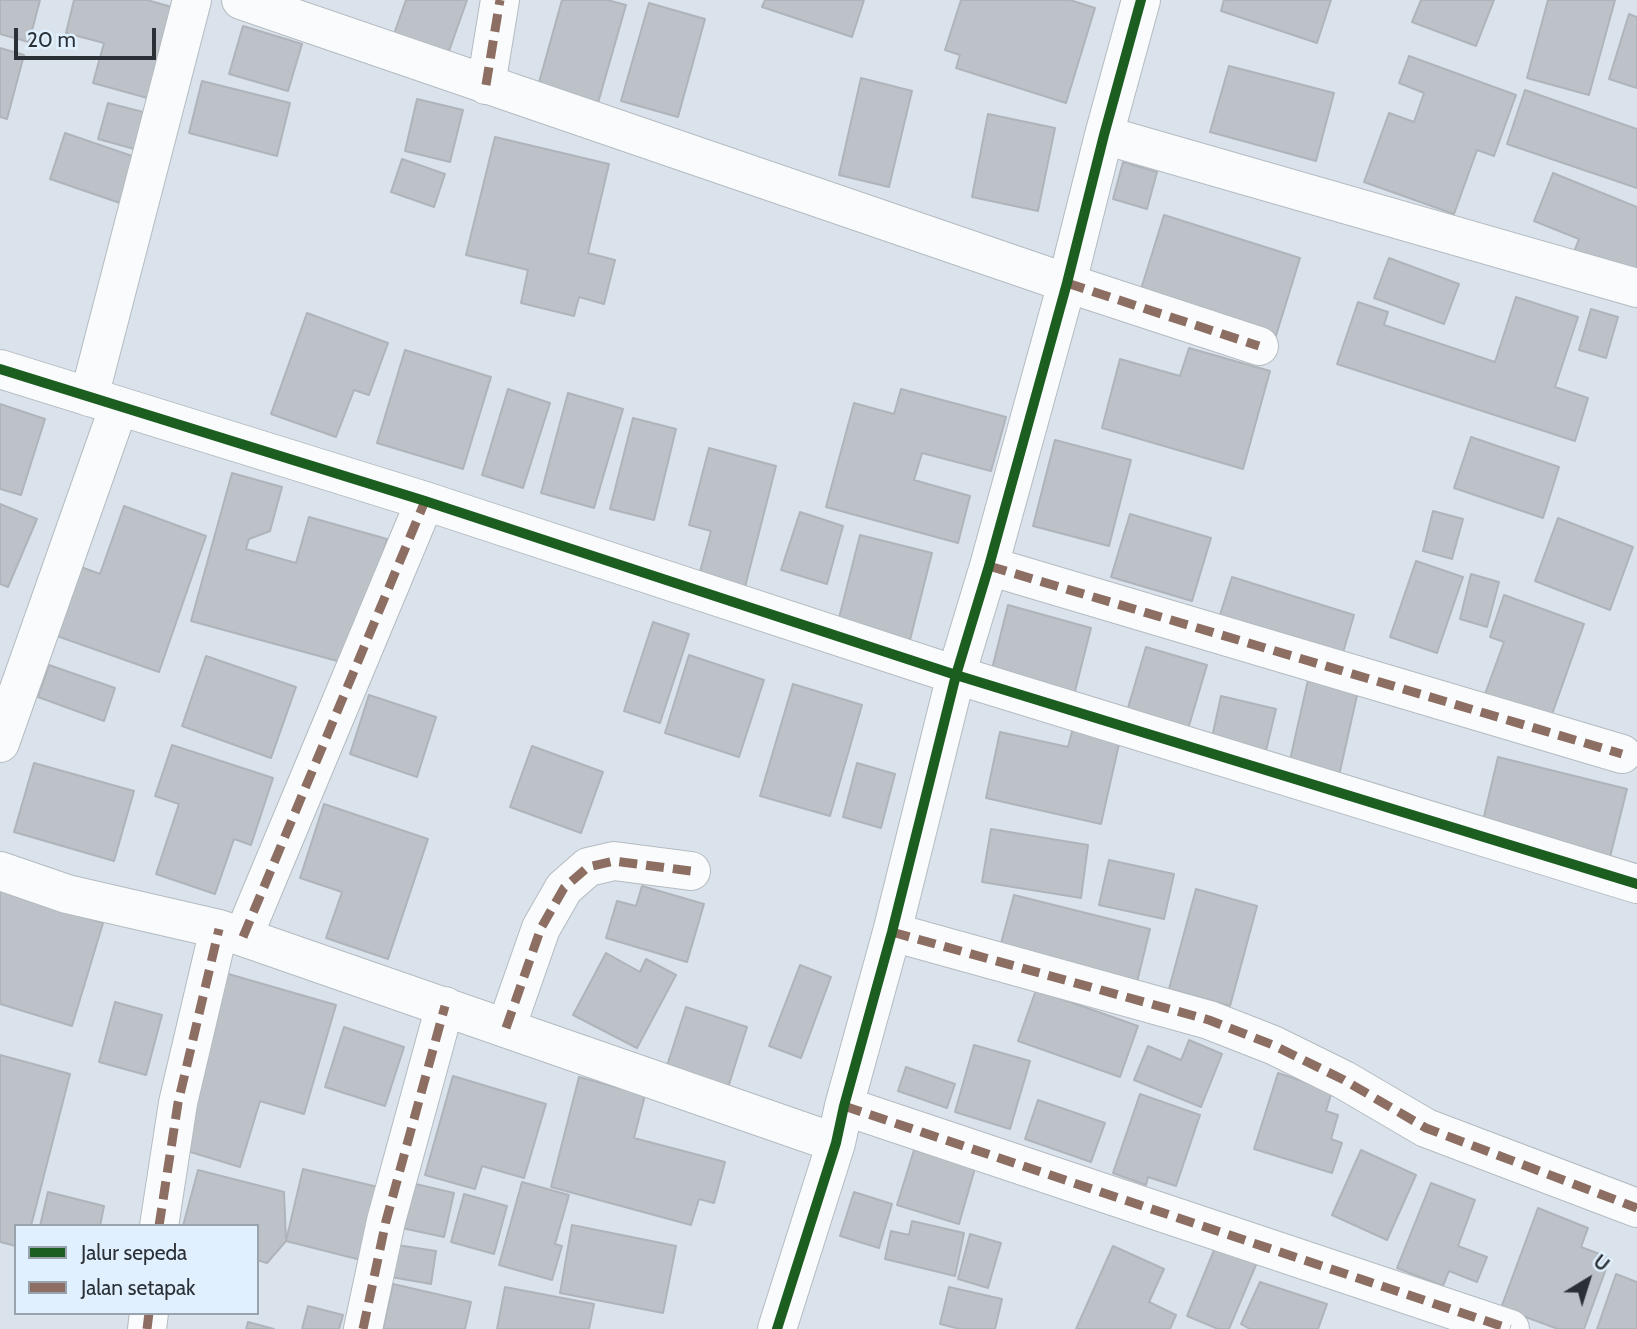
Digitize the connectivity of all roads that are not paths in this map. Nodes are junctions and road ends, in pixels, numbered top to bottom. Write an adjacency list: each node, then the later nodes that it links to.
1 (192, 0): 11 (street)
2 (241, 0): 5 (street)
3 (500, 0): 5 (street)
4 (1141, 0): 6 (street)
5 (486, 85): 7 (street)
6 (1104, 135): 7 (street); 8 (street)
7 (1067, 283): 9 (street); 13 (street)
8 (1637, 288)
9 (1259, 346)
10 (0, 369): 11 (street)
11 (104, 401): 12 (street); 15 (street)
12 (425, 501): 14 (street); 21 (street)
13 (989, 566): 14 (street); 16 (street)
14 (956, 674): 19 (street); 20 (street)
15 (0, 743)
16 (1622, 754)
17 (0, 871): 21 (street)
18 (691, 871): 23 (street)
19 (1637, 884)
20 (892, 932): 24 (street); 26 (street)
21 (231, 933): 22 (street); 27 (street)
22 (445, 1006): 23 (street); 28 (street)
23 (506, 1028): 25 (street)
24 (844, 1106): 25 (street); 30 (street)
25 (835, 1143): 29 (street)
26 (1637, 1208)
27 (159, 1224)
28 (363, 1329)
29 (777, 1329)
30 (1510, 1329)

